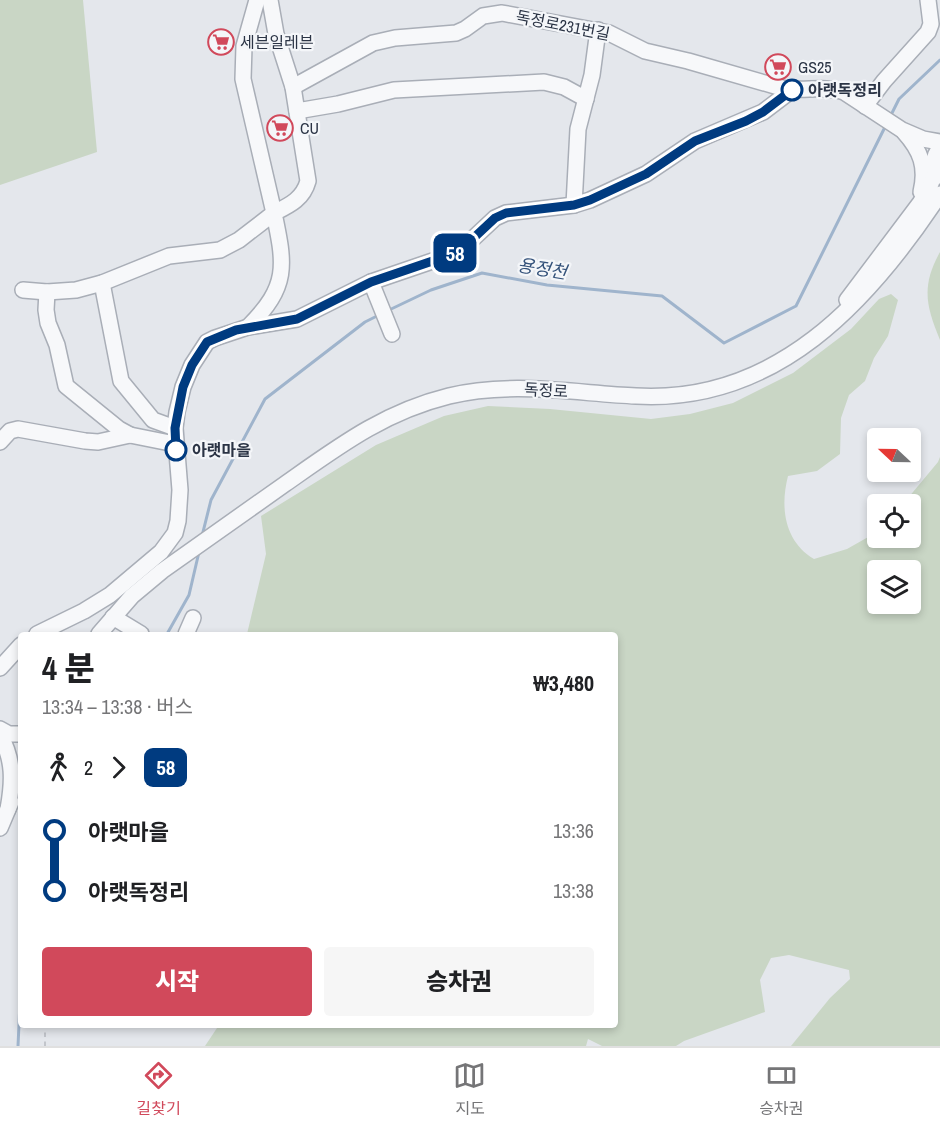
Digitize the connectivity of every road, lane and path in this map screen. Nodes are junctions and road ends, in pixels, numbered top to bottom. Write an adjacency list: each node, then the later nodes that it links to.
1 (257, 0): 16 (street)
2 (270, 0): 5 (street)
3 (928, 0): 8 (street)
4 (598, 30): 5 (street, 독정로231번길); 6 (street, 독정로231번길); 7 (street)
5 (293, 87): 9 (street)
6 (792, 90): 8 (street, 독정로231번길); 15 (street)
7 (586, 99): 9 (street); 15 (street)
8 (871, 110): 10 (street, 독정로231번길)
9 (297, 111): 16 (street)
10 (902, 130): 11 (street); 13 (street); 17 (street)
11 (940, 142)
12 (940, 148): 13 (street, 독정로)
13 (937, 170): 17 (street, 독정로)
14 (940, 194): 23 (street, 독정로)
15 (574, 205): 18 (street)
16 (274, 213): 19 (street); 22 (street)
17 (910, 218): 23 (street, 독정로)
18 (371, 282): 22 (street); 24 (street)
19 (102, 283): 21 (street); 25 (street)
20 (23, 290): 21 (street)
21 (47, 292): 26 (street)
22 (248, 327): 25 (street)
23 (820, 332): 29 (street, 독정로)
24 (392, 334)
25 (175, 428): 28 (street)
26 (130, 435): 27 (street); 28 (street)
27 (0, 442)
28 (175, 444): 32 (street)
29 (113, 617): 31 (street); 33 (street)
30 (193, 618): 34 (street)
31 (135, 631)
32 (41, 632)
33 (101, 632)
34 (187, 632)
35 (18, 648): 36 (street)
36 (0, 668)
37 (0, 732): 38 (street); 39 (street); 41 (street)
38 (18, 734)
39 (18, 745)
40 (18, 790): 41 (street)
41 (8, 809): 42 (street)
42 (0, 828)
43 (45, 1028): 44 (path)
44 (45, 1046)

